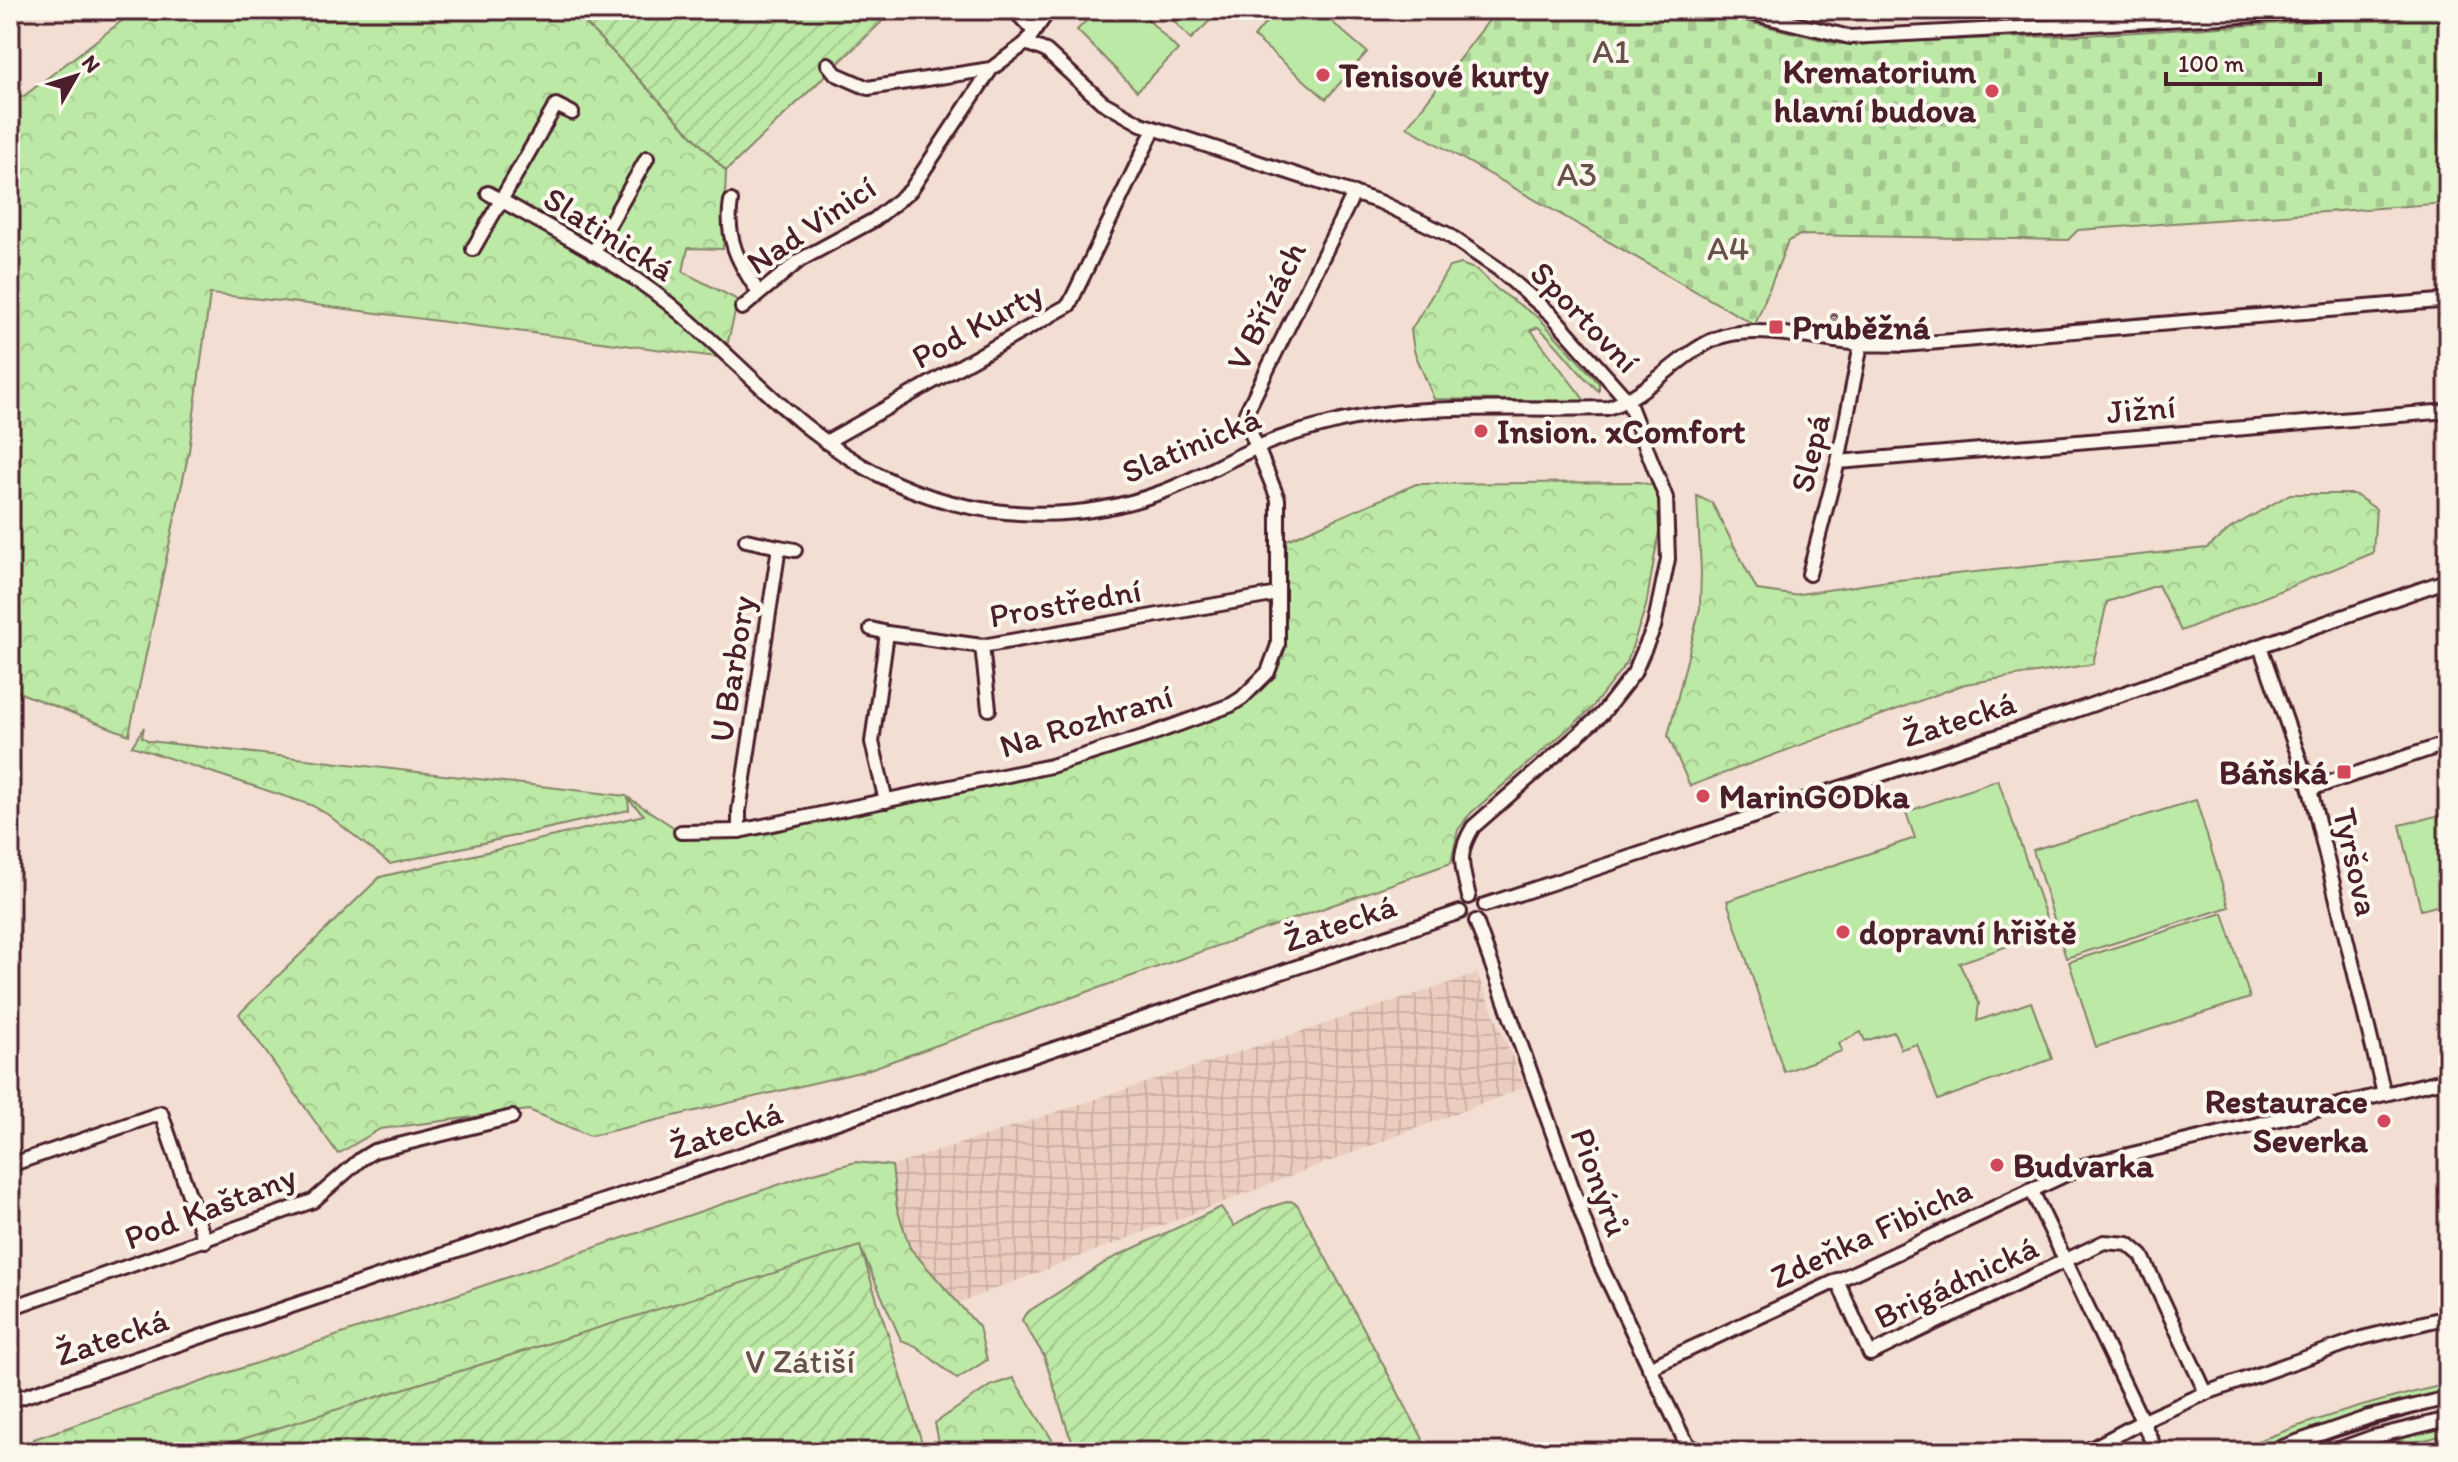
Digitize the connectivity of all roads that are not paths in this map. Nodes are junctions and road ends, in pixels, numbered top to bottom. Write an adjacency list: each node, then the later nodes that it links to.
1 (1014, 10): 5 (street)
2 (1049, 10): 5 (street)
3 (1738, 10): 4 (street)
4 (2353, 10)
5 (1034, 31): 6 (street)
6 (1026, 43): 8 (street); 12 (street, Sportovní)
7 (828, 64): 8 (street)
8 (991, 69): 20 (street, Nad Vinicí)
9 (543, 96): 10 (street)
10 (556, 105): 11 (street); 16 (street)
11 (572, 113)
12 (1154, 129): 15 (street, Sportovní); 26 (street, Pod Kurty)
13 (647, 158): 19 (street)
14 (488, 193): 16 (street, Slatinická)
15 (1354, 193): 24 (street, Sportovní); 27 (street, V Břízách)
16 (500, 200): 18 (street); 19 (street, Slatinická)
17 (731, 201): 20 (street)
18 (473, 249)
19 (593, 253): 26 (street, Slatinická)
20 (759, 293): 22 (street, Nad Vinicí)
21 (2448, 304): 23 (street)
22 (742, 308)
23 (1861, 344): 24 (street); 28 (street, Slepá)
24 (1628, 401): 27 (street, Slatinická); 45 (street, Sportovní)
25 (2448, 411): 28 (street, Jižní)
26 (826, 442): 27 (street, Slatinická)
27 (1258, 447): 34 (street, Na Rozhraní)
28 (1838, 462): 32 (street, Slepá)
29 (746, 540): 30 (street)
30 (779, 547): 31 (street); 43 (street, U Barbory)
31 (795, 550)
32 (1809, 574)
33 (2448, 580): 38 (street, Žatecká)
34 (1278, 594): 37 (street, Prostřední); 42 (street, Na Rozhraní)
35 (871, 629): 36 (street, Prostřední)
36 (887, 633): 37 (street, Prostřední); 42 (street)
37 (982, 646): 39 (street)
38 (2260, 646): 41 (street, Tyršova); 46 (street, Žatecká)
39 (989, 709)
40 (2448, 743): 41 (street)
41 (2310, 789): 50 (street, Tyršova)
42 (886, 801): 43 (street, Na Rozhraní)
43 (739, 831): 44 (street, Na Rozhraní)
44 (681, 832)
45 (1469, 897): 46 (street); 47 (street)
46 (1485, 905): 48 (street)
47 (1460, 912): 48 (street); 62 (street, Žatecká)
48 (1476, 921): 59 (street, Pionýrů)
49 (2448, 1079): 50 (street, Zdeňka Fibicha)
50 (2384, 1094): 53 (street, Zdeňka Fibicha)
51 (512, 1117): 54 (street, Pod Kaštany)
52 (10, 1165): 54 (street)
53 (2031, 1189): 55 (street); 56 (street, Zdeňka Fibicha)
54 (205, 1241): 57 (street, Pod Kaštany)
55 (2066, 1260): 56 (street, Brigádnická); 60 (street, Brigádnická); 64 (street)
56 (1837, 1280): 59 (street, Zdeňka Fibicha)
57 (10, 1308)
58 (2448, 1317): 60 (street)
59 (1649, 1368): 65 (street, Pionýrů)
60 (2206, 1393): 64 (street)
61 (2448, 1398): 68 (street)
62 (10, 1401)
63 (2448, 1419): 69 (street)
64 (2143, 1421): 66 (street); 67 (street)
65 (1694, 1452)
66 (2085, 1452)
67 (2157, 1452)
68 (2268, 1452)
69 (2331, 1452)

